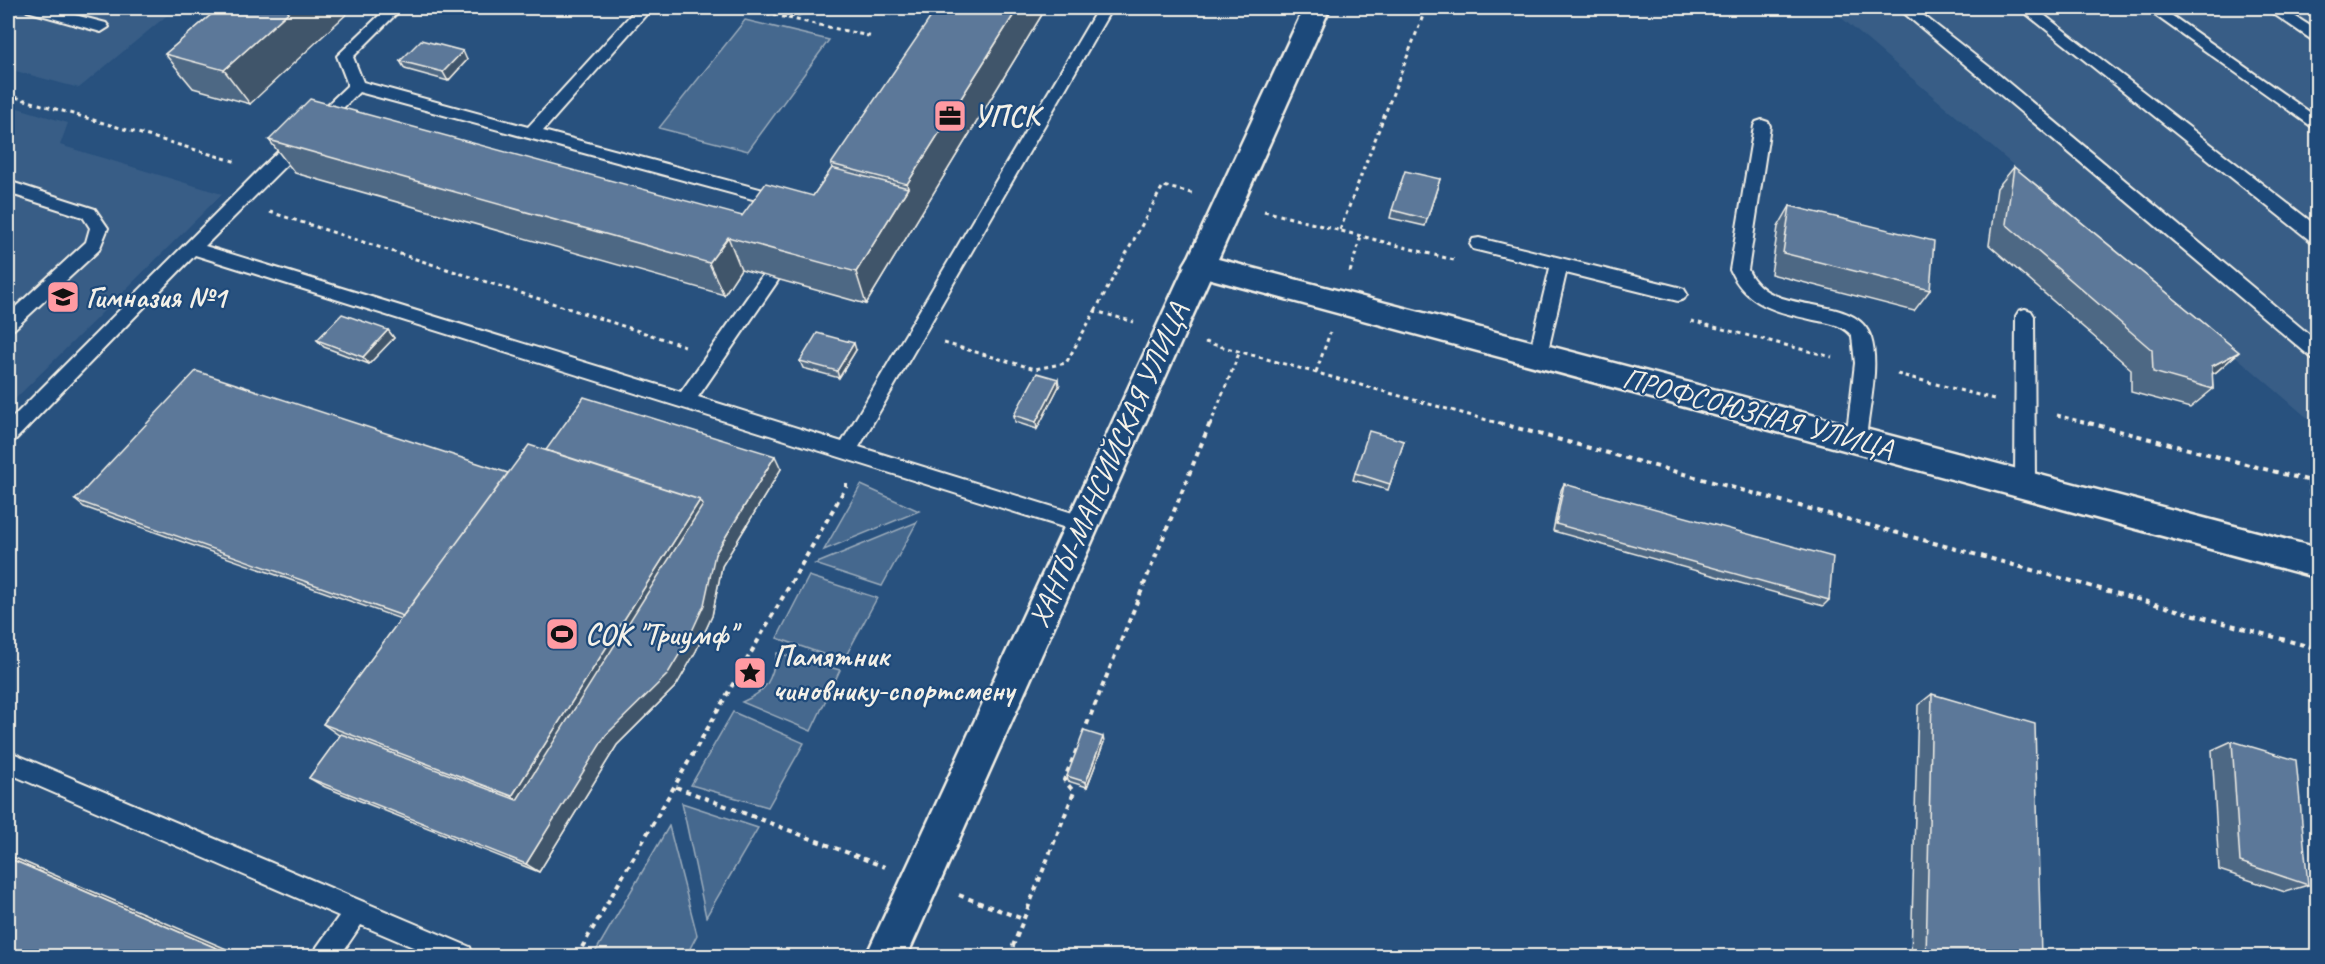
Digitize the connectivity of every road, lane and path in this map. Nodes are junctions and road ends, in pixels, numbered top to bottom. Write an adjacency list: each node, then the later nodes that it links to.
1 (40, 8): 17 (lane)
2 (395, 8): 20 (lane)
3 (645, 8): 24 (lane)
4 (743, 8): 5 (path)
5 (751, 8): 16 (path)
6 (817, 8): 16 (path)
7 (886, 8): 15 (path)
8 (1105, 8): 41 (lane)
9 (1317, 8): 34 (main road, ХАНТЫ-МАНСИЙСКАЯ УЛИЦА)
10 (1426, 8): 32 (path)
11 (1905, 8): 43 (lane)
12 (2026, 8): 29 (lane)
13 (2152, 8): 23 (lane)
14 (2272, 8): 19 (lane)
15 (892, 15)
16 (788, 18): 18 (path)
17 (101, 27)
18 (873, 37)
19 (2318, 39)
20 (356, 86): 24 (lane); 25 (lane)
21 (8, 95): 25 (path)
22 (1762, 126): 46 (lane)
23 (2318, 126)
24 (531, 134): 28 (lane)
25 (268, 171): 27 (lane)
26 (8, 187): 39 (lane)
27 (237, 202): 31 (lane); 45 (path)
28 (801, 206)
29 (2318, 237)
30 (1479, 243): 33 (lane)
31 (192, 248): 47 (lane); 49 (lane)
32 (1463, 262)
33 (1560, 263): 36 (lane); 44 (lane)
34 (1199, 265): 40 (main road, ХАНТЫ-МАНСИЙСКАЯ УЛИЦА); 44 (main road, ПРОФСОЮЗНАЯ УЛИЦА)
35 (771, 277): 45 (lane)
36 (1678, 294)
37 (2025, 316): 48 (lane)
38 (1680, 318): 46 (path)
39 (8, 324)
40 (1168, 332): 41 (path); 42 (path); 55 (main road, ХАНТЫ-МАНСИЙСКАЯ УЛИЦА)
41 (914, 334): 51 (lane)
42 (1240, 351): 58 (path); 63 (path)
43 (2318, 353)
44 (1539, 355): 50 (main road, ПРОФСОЮЗНАЯ УЛИЦА)
45 (717, 356): 47 (lane)
46 (1863, 366): 48 (path); 50 (lane)
47 (685, 402): 51 (lane)
48 (2025, 407): 52 (path); 54 (lane)
49 (8, 434)
50 (1856, 440): 54 (main road, ПРОФСОЮЗНАЯ УЛИЦА)
51 (846, 452): 55 (lane); 60 (path)
52 (2309, 480): 53 (path); 56 (path)
53 (2318, 483)
54 (2025, 484): 57 (main road, ПРОФСОЮЗНАЯ УЛИЦА)
55 (1082, 524): 61 (main road, ХАНТЫ-МАНСИЙСКАЯ УЛИЦА)
56 (2316, 528)
57 (2318, 563)
58 (2318, 649)
59 (8, 762): 62 (lane)
60 (676, 787): 61 (path); 66 (path)
61 (920, 880): 63 (path); 67 (main road, ХАНТЫ-МАНСИЙСКАЯ УЛИЦА)
62 (356, 911): 64 (lane); 65 (lane)
63 (1023, 919): 68 (path)
64 (326, 957)
65 (462, 957)
66 (577, 957)
67 (886, 957)
68 (1008, 957)

